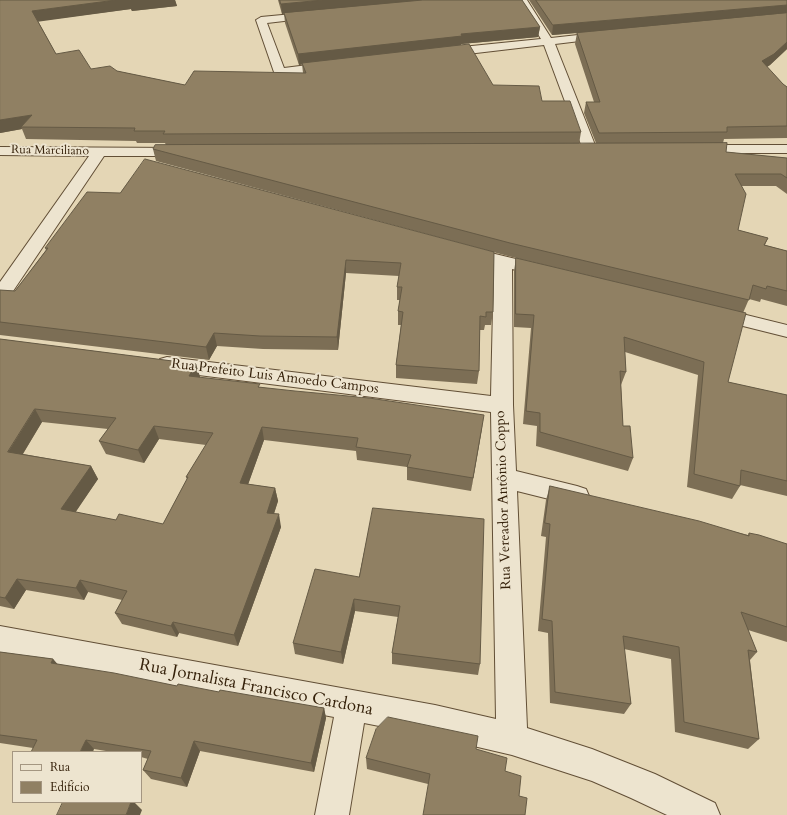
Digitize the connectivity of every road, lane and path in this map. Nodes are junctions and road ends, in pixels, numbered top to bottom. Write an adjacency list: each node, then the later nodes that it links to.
1 (522, 0): 4 (street)
2 (323, 14): 6 (street)
3 (618, 34): 4 (street)
4 (548, 41): 5 (street); 10 (street)
5 (429, 55)
6 (342, 65)
7 (787, 148): 8 (street)
8 (684, 149)
9 (574, 150): 10 (street)
10 (590, 150): 11 (street)
11 (606, 150)
12 (0, 151): 13 (street, Rua Marciliano)
13 (99, 152): 14 (street); 15 (street); 19 (street)
14 (194, 152)
15 (160, 168)
16 (449, 247): 17 (street)
17 (503, 262): 18 (street); 23 (street, Rua Vereador Antônio Coppo)
18 (556, 275)
19 (0, 296)
20 (695, 309): 21 (street)
21 (787, 331)
22 (149, 361): 23 (street, Rua Prefeito Luis Amoedo Campos)
23 (502, 405): 24 (street, Rua Vereador Antônio Coppo)
24 (504, 478): 25 (street); 28 (street, Rua Vereador Antônio Coppo)
25 (596, 500)
26 (0, 640): 27 (street, Rua Jornalista Francisco Cardona)
27 (351, 706): 28 (street, Rua Jornalista Francisco Cardona); 29 (street)
28 (512, 739): 30 (street, Rua Jornalista Francisco Cardona)
29 (332, 815)
30 (703, 815)

